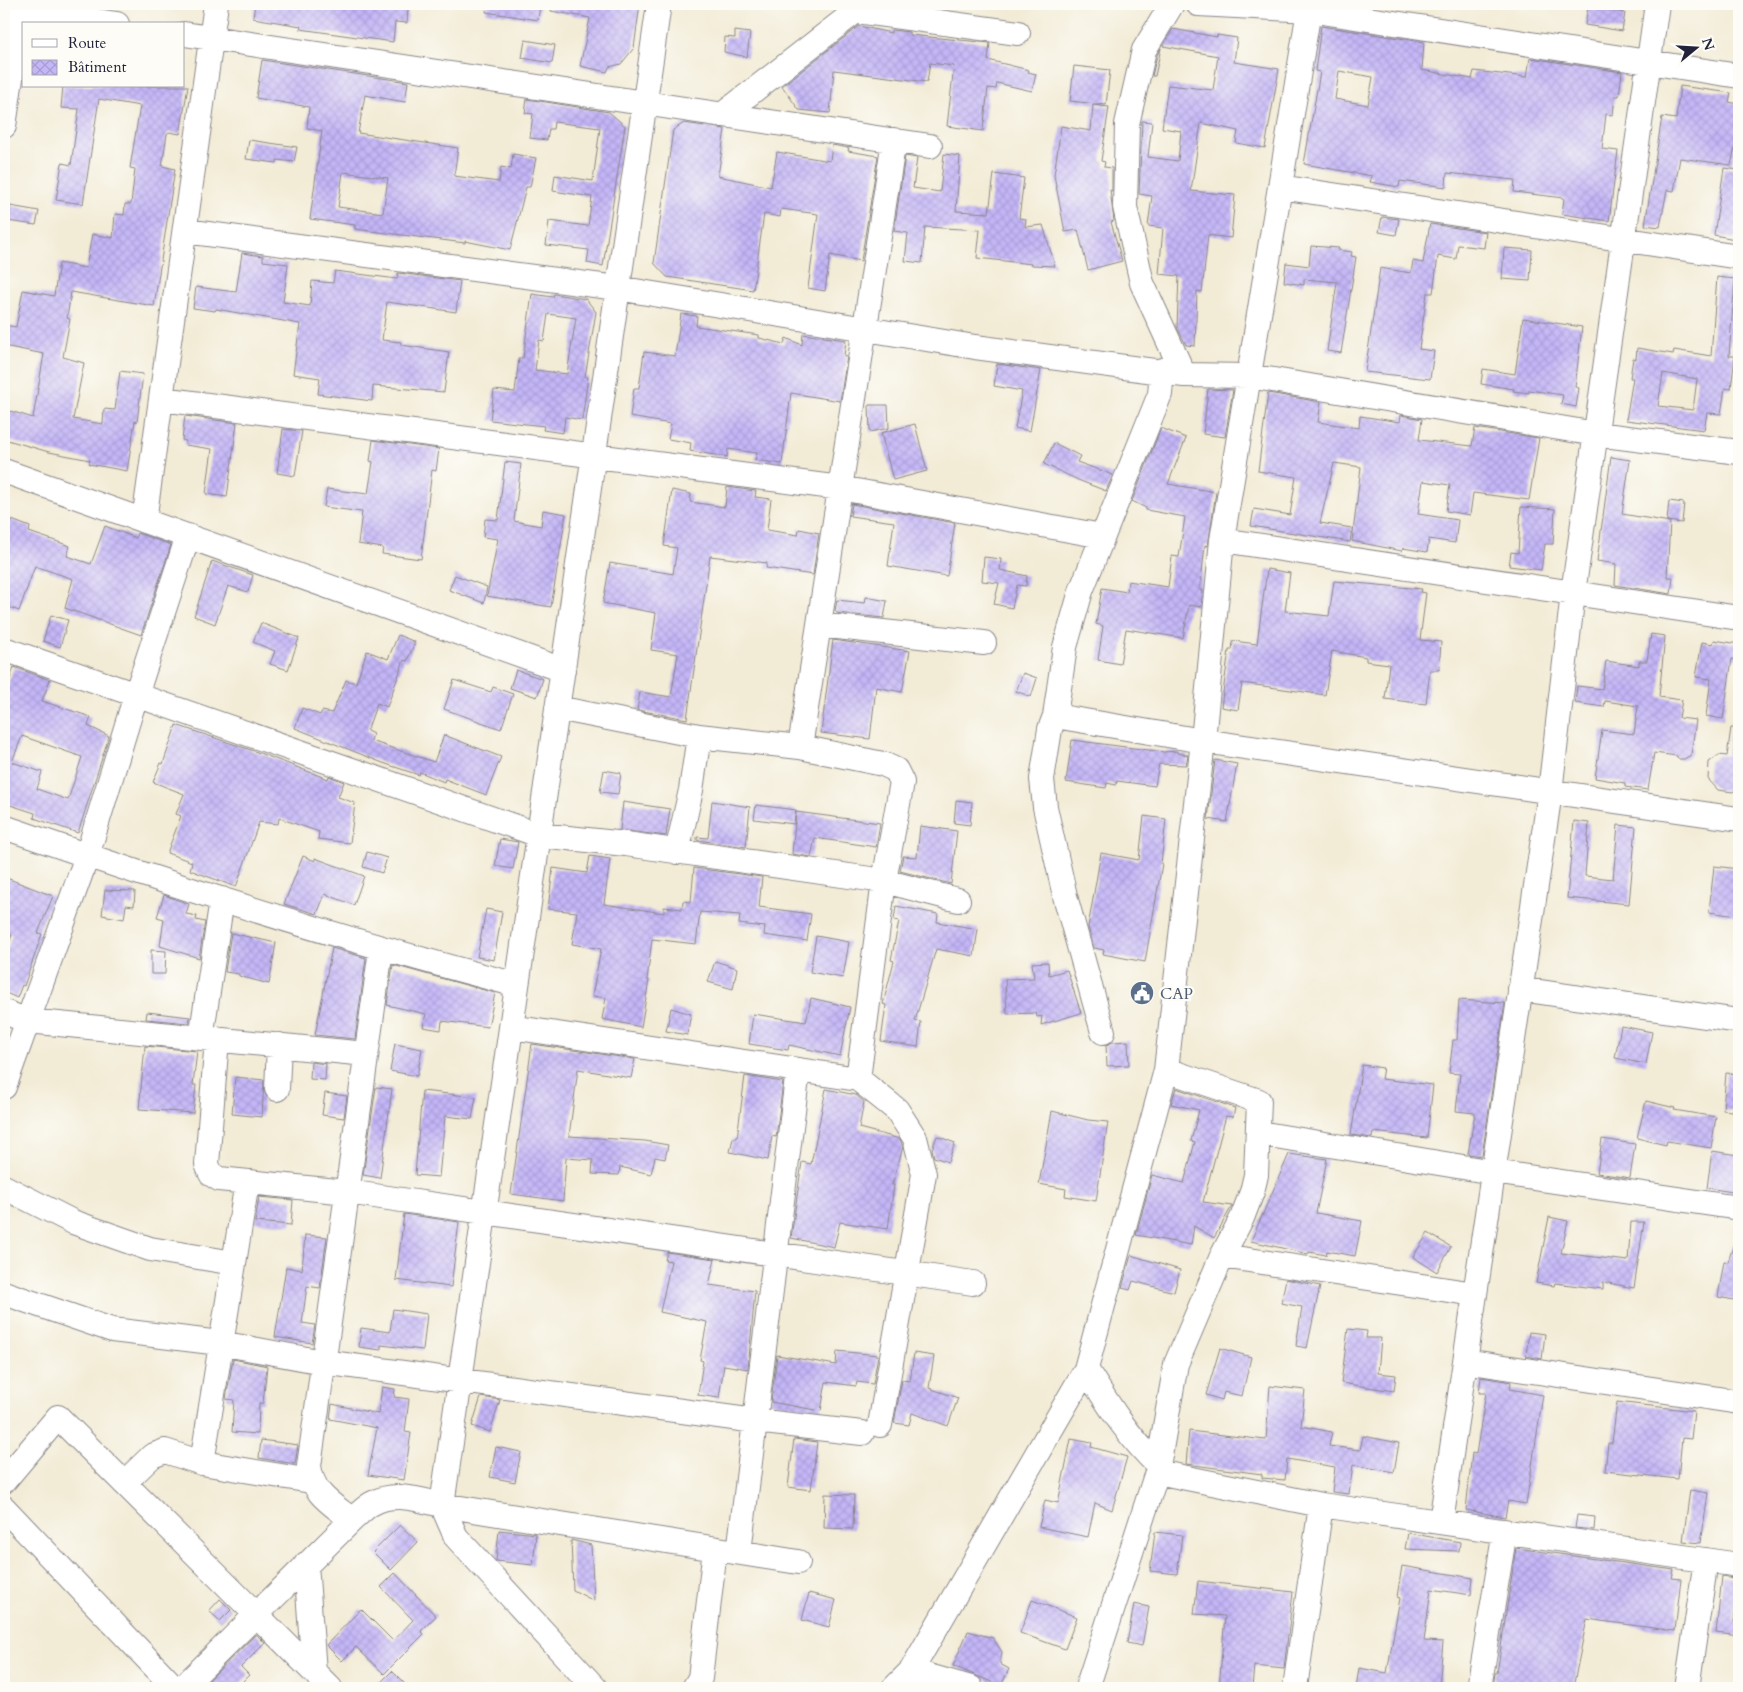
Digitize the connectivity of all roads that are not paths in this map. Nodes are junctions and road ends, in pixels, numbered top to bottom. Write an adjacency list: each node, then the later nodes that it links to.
1 (216, 4): 12 (street)
2 (659, 4): 15 (street)
3 (1172, 4): 26 (street)
4 (1198, 4): 7 (street)
5 (1657, 4): 13 (street)
6 (15, 7): 9 (street); 17 (street)
7 (1310, 7): 13 (street); 20 (street)
8 (851, 10): 10 (street); 16 (street)
9 (105, 22)
10 (1018, 33)
11 (185, 34): 12 (street)
12 (211, 38): 15 (street); 21 (street)
13 (1648, 62): 14 (street); 22 (street)
14 (1739, 76)
15 (644, 103): 16 (street); 24 (street)
16 (722, 115): 18 (street)
17 (4, 126)
18 (894, 140): 19 (street); 25 (street)
19 (930, 146)
20 (1280, 187): 22 (street); 27 (street)
21 (185, 231): 24 (street); 28 (street)
22 (1624, 239): 23 (street); 29 (street)
23 (1739, 257)
24 (617, 288): 25 (street); 31 (street)
25 (865, 329): 26 (street); 33 (street)
26 (1173, 373): 27 (street); 36 (street)
27 (1249, 376): 29 (street); 37 (street)
28 (162, 399): 31 (street); 34 (street)
29 (1596, 434): 30 (street); 38 (street)
30 (1739, 452)
31 (594, 456): 33 (street); 43 (street)
32 (4, 471): 34 (street)
33 (840, 488): 36 (street); 40 (street)
34 (144, 520): 35 (street)
35 (188, 536): 43 (street); 44 (street)
36 (1102, 536): 46 (street)
37 (1222, 540): 38 (street); 48 (street)
38 (1573, 593): 39 (street); 50 (street)
39 (1739, 618)
40 (819, 625): 41 (street); 49 (street)
41 (984, 642)
42 (4, 649): 44 (street)
43 (562, 670): 45 (street)
44 (136, 695): 53 (street); 55 (street)
45 (557, 708): 47 (street); 53 (street)
46 (1055, 716): 48 (street); 66 (street)
47 (699, 736): 49 (street); 54 (street)
48 (1203, 741): 50 (street); 71 (street)
49 (800, 747): 56 (street)
50 (1550, 792): 51 (street); 61 (street)
51 (1739, 819)
52 (4, 827): 55 (street)
53 (539, 835): 54 (street); 60 (street)
54 (677, 852): 56 (street)
55 (87, 856): 57 (street); 63 (street)
56 (884, 881): 58 (street); 72 (street)
57 (222, 899): 59 (street); 67 (street)
58 (958, 900)
59 (381, 950): 60 (street); 69 (street)
60 (517, 985): 65 (street)
61 (1520, 989): 64 (street); 76 (street)
62 (4, 1012): 63 (street)
63 (28, 1021): 67 (street); 73 (street)
64 (1739, 1021)
65 (511, 1027): 70 (street); 81 (street)
66 (1103, 1032)
67 (209, 1038): 68 (street); 77 (street)
68 (279, 1046): 69 (street); 74 (street)
69 (366, 1054): 79 (street)
70 (798, 1070): 72 (street); 82 (street)
71 (1166, 1070): 75 (street); 92 (street)
72 (858, 1079): 85 (street)
73 (4, 1087)
74 (277, 1089)
75 (1258, 1133): 76 (street); 83 (street)
76 (1493, 1172): 80 (street); 88 (street)
77 (247, 1182): 79 (street); 84 (street)
78 (4, 1187): 84 (street)
79 (347, 1192): 81 (street); 91 (street)
80 (1739, 1208)
81 (485, 1212): 82 (street); 93 (street)
82 (775, 1254): 85 (street); 95 (street)
83 (1222, 1256): 88 (street); 97 (street)
84 (234, 1263): 89 (street)
85 (908, 1274): 86 (street); 95 (street)
86 (973, 1283)
87 (4, 1293): 89 (street)
88 (1475, 1294): 90 (street)
89 (220, 1344): 91 (street); 96 (street)
90 (1465, 1361): 94 (street); 105 (street)
91 (323, 1362): 93 (street); 99 (street)
92 (1086, 1369): 97 (street); 114 (street)
93 (460, 1381): 95 (street); 101 (street)
94 (1739, 1402)
95 (755, 1421): 108 (street)
96 (202, 1462): 99 (street); 100 (street)
97 (1158, 1469): 102 (street); 122 (street)
98 (4, 1481): 100 (street)
99 (311, 1481): 104 (street)
100 (124, 1483): 113 (street)
101 (442, 1505): 104 (street); 107 (street); 118 (street)
102 (1321, 1505): 105 (street); 123 (street)
103 (4, 1508): 116 (street)
104 (352, 1520): 111 (street)
105 (1441, 1522): 106 (street)
106 (1505, 1531): 109 (street); 124 (street)
107 (715, 1549): 108 (street); 119 (street)
108 (739, 1552): 110 (street)
109 (1706, 1560): 112 (street); 125 (street)
110 (798, 1562)
111 (306, 1564): 113 (street); 115 (street)
112 (1739, 1565)
113 (256, 1615): 115 (street); 117 (street)
114 (911, 1671): 120 (street); 121 (street)
115 (322, 1680)
116 (175, 1688)
117 (182, 1688)
118 (595, 1688)
119 (694, 1688)
120 (894, 1688)
121 (971, 1688)
122 (1087, 1688)
123 (1295, 1688)
124 (1479, 1688)
125 (1687, 1688)

